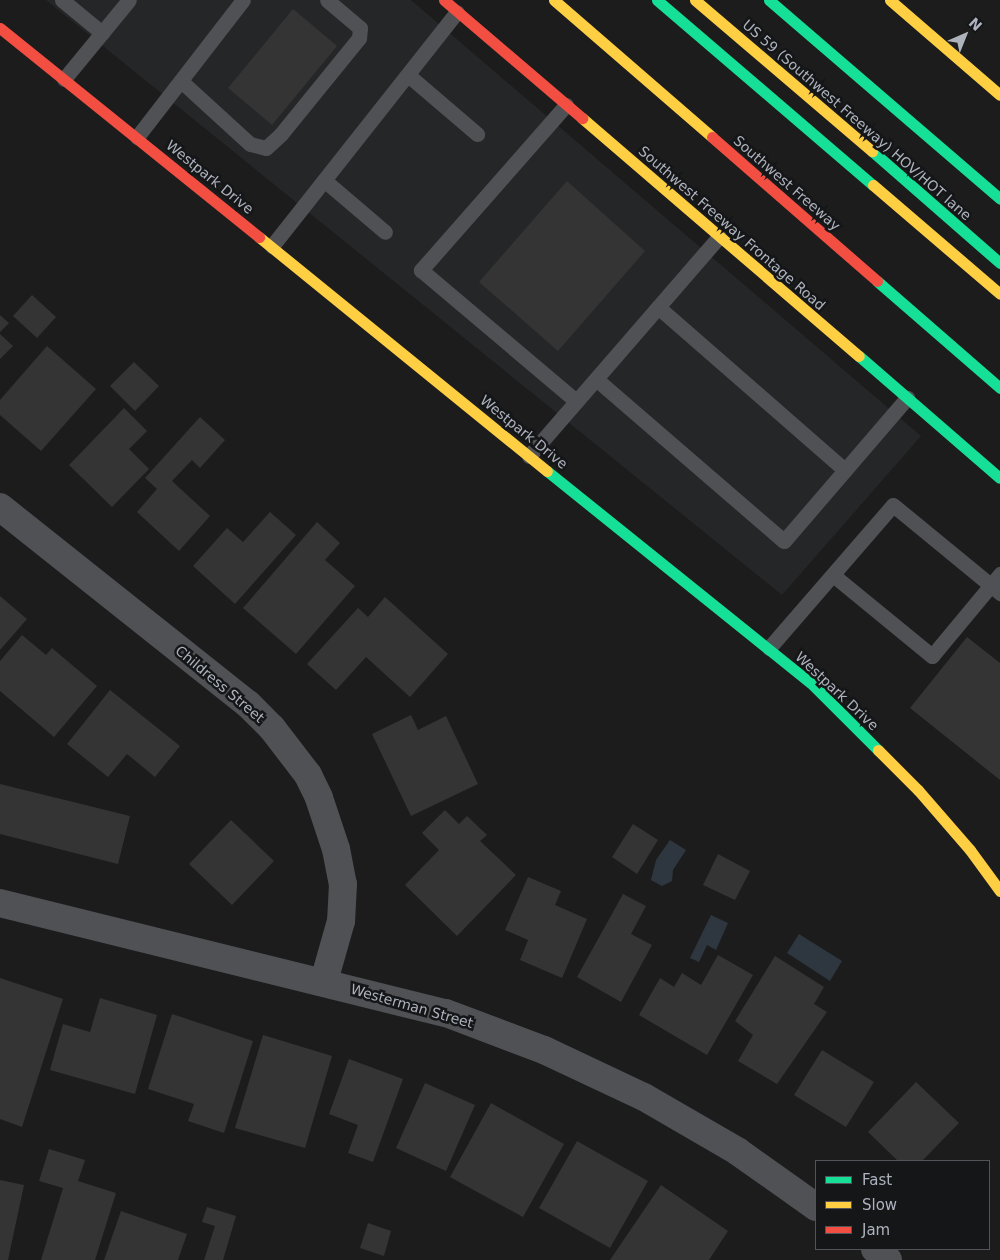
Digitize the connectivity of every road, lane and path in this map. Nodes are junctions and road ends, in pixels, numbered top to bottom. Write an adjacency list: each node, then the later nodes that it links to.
1 (62, 0): 13 (lane)
2 (129, 0): 13 (lane)
3 (243, 0): 16 (lane)
4 (327, 0): 16 (lane)
5 (444, 0): 11 (main road, Southwest Freeway Frontage Road)
6 (554, 0): 30 (main road, Southwest Freeway)
7 (657, 0): 27 (main road)
8 (695, 0): 26 (main road, US 59 (Southwest Freeway) HOV/HOT lane)
9 (769, 0): 22 (main road)
10 (890, 0): 17 (main road)
11 (457, 12): 14 (lane); 18 (main road, Southwest Freeway Frontage Road)
12 (0, 28): 15 (main road, Westpark Drive)
13 (102, 33): 15 (lane)
14 (408, 75): 19 (lane); 21 (lane)
15 (64, 79): 20 (main road, Westpark Drive)
16 (181, 81): 20 (lane)
17 (1000, 95)
18 (566, 105): 24 (main road, Southwest Freeway Frontage Road); 32 (lane)
19 (477, 134)
20 (138, 138): 25 (main road, Westpark Drive)
21 (324, 180): 23 (lane); 25 (lane)
22 (1000, 199)
23 (385, 232)
24 (719, 237): 28 (lane); 31 (main road, Southwest Freeway Frontage Road)
25 (272, 246): 33 (main road, Westpark Drive)
26 (1000, 263)
27 (1000, 294)
28 (658, 308): 29 (lane); 34 (lane)
29 (596, 379): 32 (lane); 34 (lane)
30 (1000, 388)
31 (907, 398): 34 (lane); 35 (main road, Southwest Freeway Frontage Road)
32 (576, 401): 33 (lane)
33 (529, 456): 39 (main road, Westpark Drive)
34 (845, 470)
35 (1000, 478)
36 (0, 507): 42 (street, Childress Street)
37 (833, 575): 38 (lane); 38 (lane); 39 (lane)
38 (997, 584)
39 (769, 648): 40 (main road, Westpark Drive)
40 (1000, 891)
41 (0, 903): 42 (street, Westerman Street)
42 (324, 981): 43 (street, Westerman Street)
43 (815, 1206)
44 (876, 1250): 45 (street)
45 (888, 1260)

